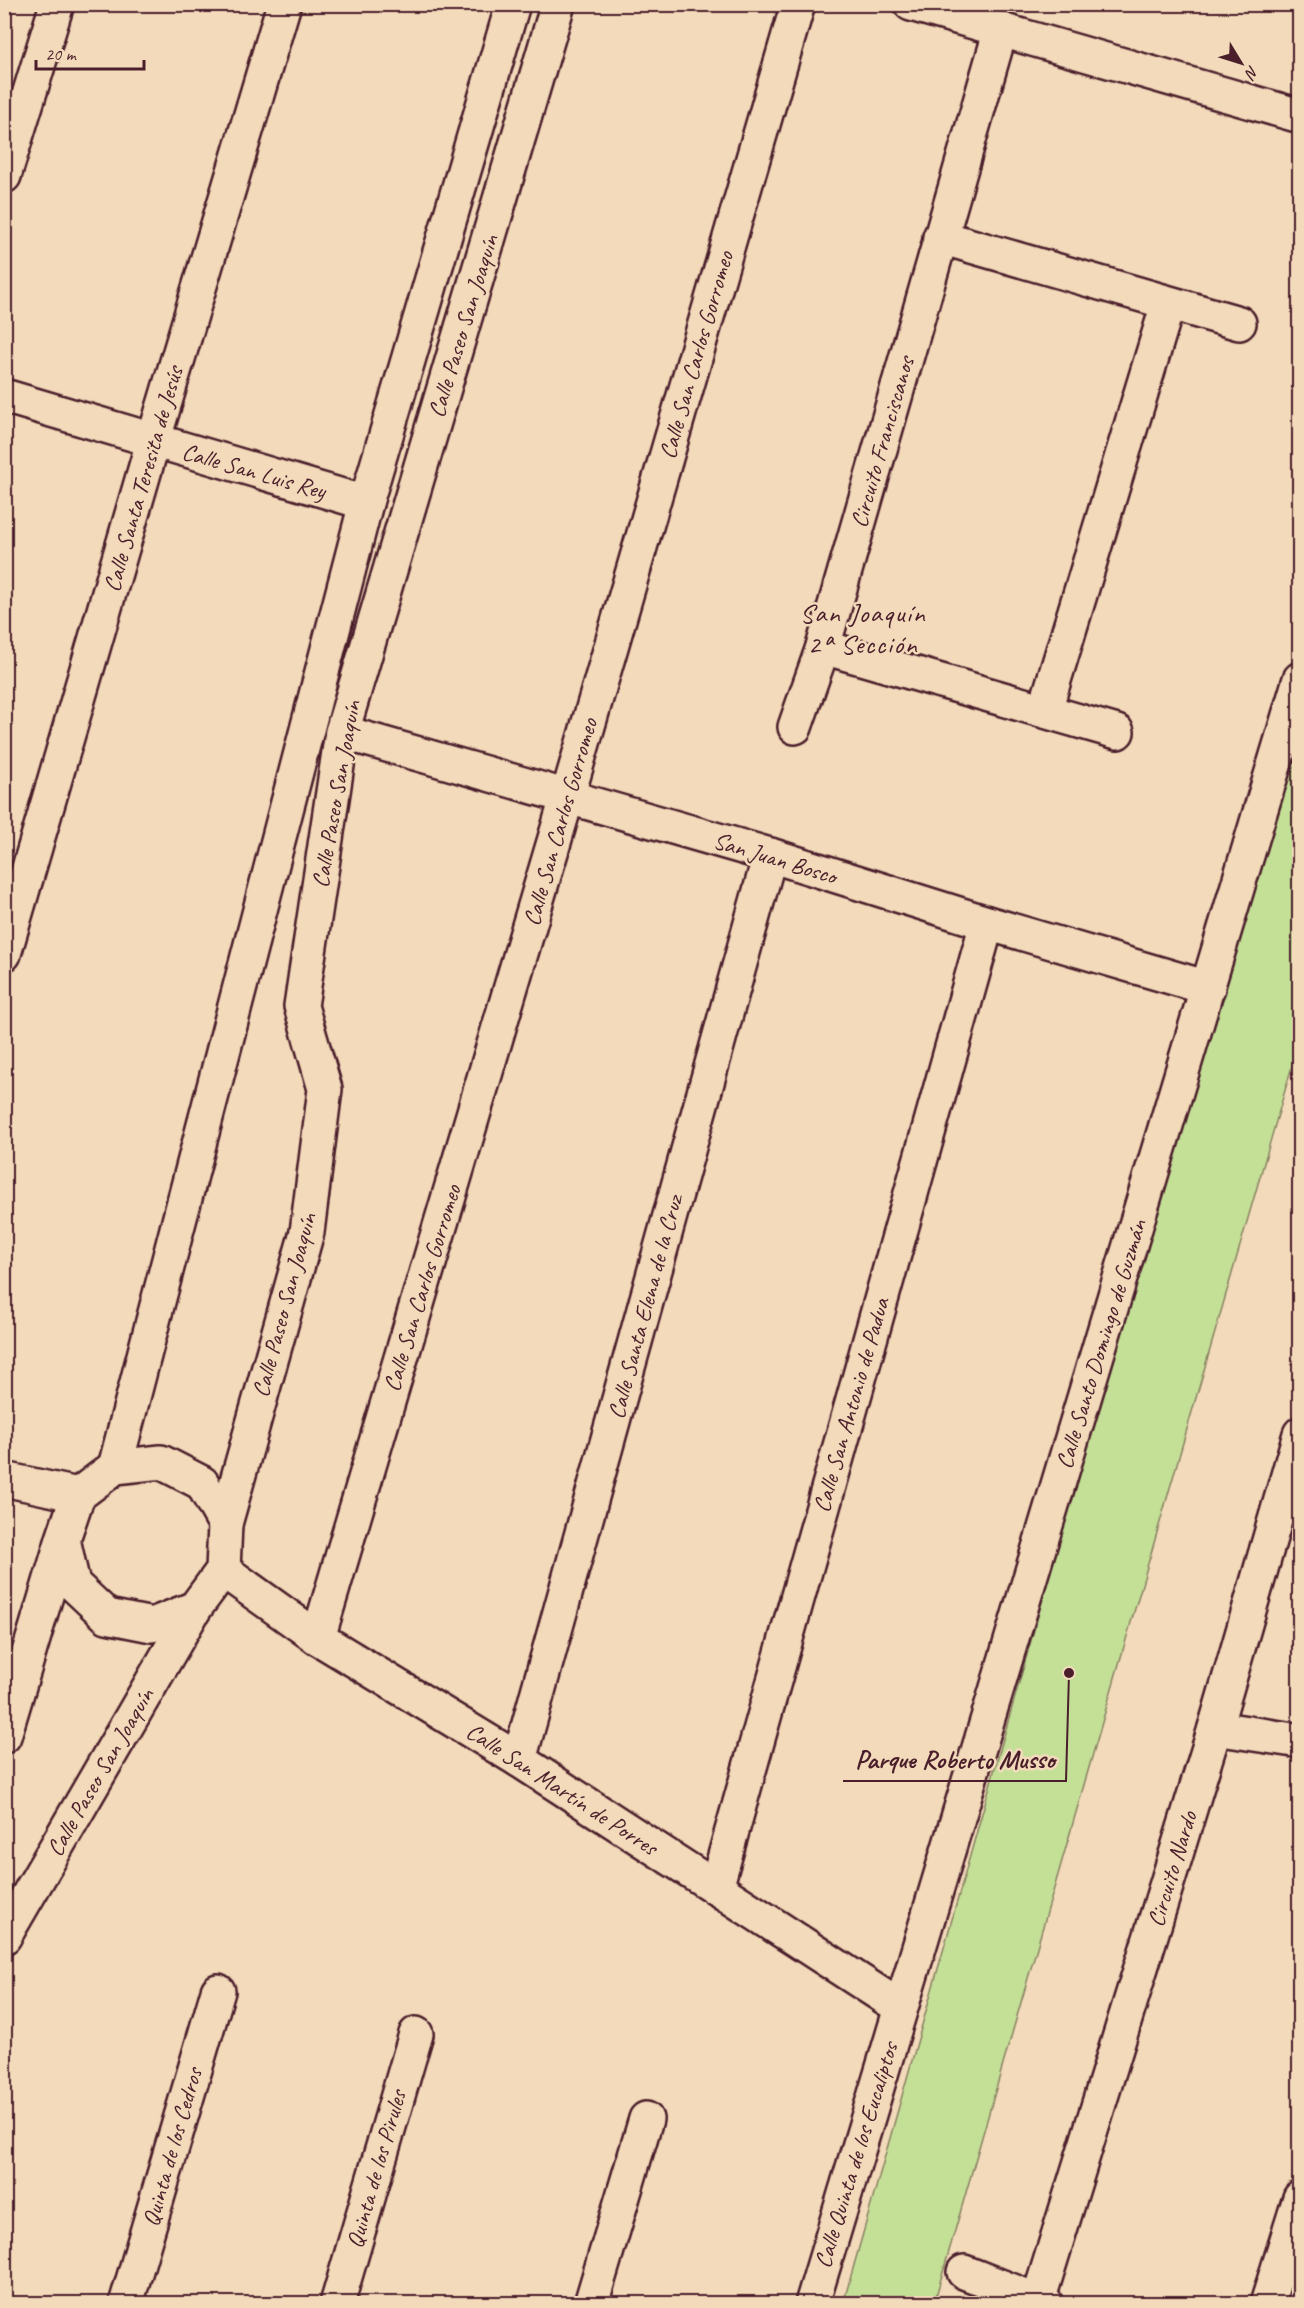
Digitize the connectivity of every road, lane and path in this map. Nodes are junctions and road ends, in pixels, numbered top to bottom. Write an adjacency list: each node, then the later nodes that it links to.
1 (57, 4): 9 (street)
2 (284, 4): 14 (street, Calle Santa Teresita de Jesús)
3 (513, 4): 15 (street, Calle Paseo San Joaquín)
4 (558, 4): 20 (street, Calle Paseo San Joaquín)
5 (798, 4): 22 (street, Calle San Carlos Gorromeo)
6 (910, 4): 7 (street)
7 (1001, 29): 8 (street); 10 (street, Circuito Franciscanos)
8 (1299, 116)
9 (4, 176)
10 (940, 237): 11 (street); 16 (street, Circuito Franciscanos)
11 (1168, 304): 12 (street); 18 (street)
12 (1239, 323)
13 (4, 396): 14 (street, Calle San Luis Rey)
14 (153, 442): 15 (street, Calle San Luis Rey); 25 (street, Calle Santa Teresita de Jesús)
15 (366, 503): 28 (street, Calle Paseo San Joaquín)
16 (824, 646): 18 (street); 19 (street, Circuito Franciscanos)
17 (1299, 679): 26 (street, Calle Santo Domingo de Guzmán)
18 (1045, 710): 21 (street)
19 (795, 727)
20 (342, 732): 22 (street, San Juan Bosco); 31 (street, Calle Paseo San Joaquín)
21 (1117, 732)
22 (567, 798): 23 (street, San Juan Bosco); 35 (street, Calle San Carlos Gorromeo)
23 (770, 855): 24 (street, San Juan Bosco); 39 (street, Calle Santa Elena de la Cruz)
24 (987, 923): 26 (street, San Juan Bosco); 40 (street, Calle San Antonio de Padua)
25 (4, 954)
26 (1208, 988): 43 (street, Calle Santo Domingo de Guzmán)
27 (1299, 1434): 36 (street, Circuito Nardo)
28 (115, 1467): 30 (street); 31 (street)
29 (4, 1479): 30 (street)
30 (78, 1495): 32 (street)
31 (225, 1524): 33 (street)
32 (63, 1539): 34 (street); 37 (street)
33 (223, 1570): 34 (street); 35 (street, Calle San Martín de Porres)
34 (195, 1608): 41 (street, Calle Paseo San Joaquín)
35 (318, 1638): 39 (street, Calle San Martín de Porres)
36 (1215, 1728): 38 (street); 48 (street, Circuito Nardo)
37 (4, 1736)
38 (1299, 1741)
39 (519, 1760): 40 (street, Calle San Martín de Porres)
40 (716, 1888): 43 (street, Calle San Martín de Porres)
41 (4, 1937)
42 (218, 1991): 49 (street, Quinta de los Cedros)
43 (900, 2007): 52 (street, Calle Quinta de los Eucaliptos)
44 (416, 2034): 50 (street, Quinta de los Pirules)
45 (646, 2119): 51 (street)
46 (1299, 2198): 53 (street)
47 (964, 2272): 48 (street)
48 (1042, 2302)
49 (126, 2304)
50 (337, 2304)
51 (591, 2304)
52 (812, 2304)
53 (1267, 2304)

